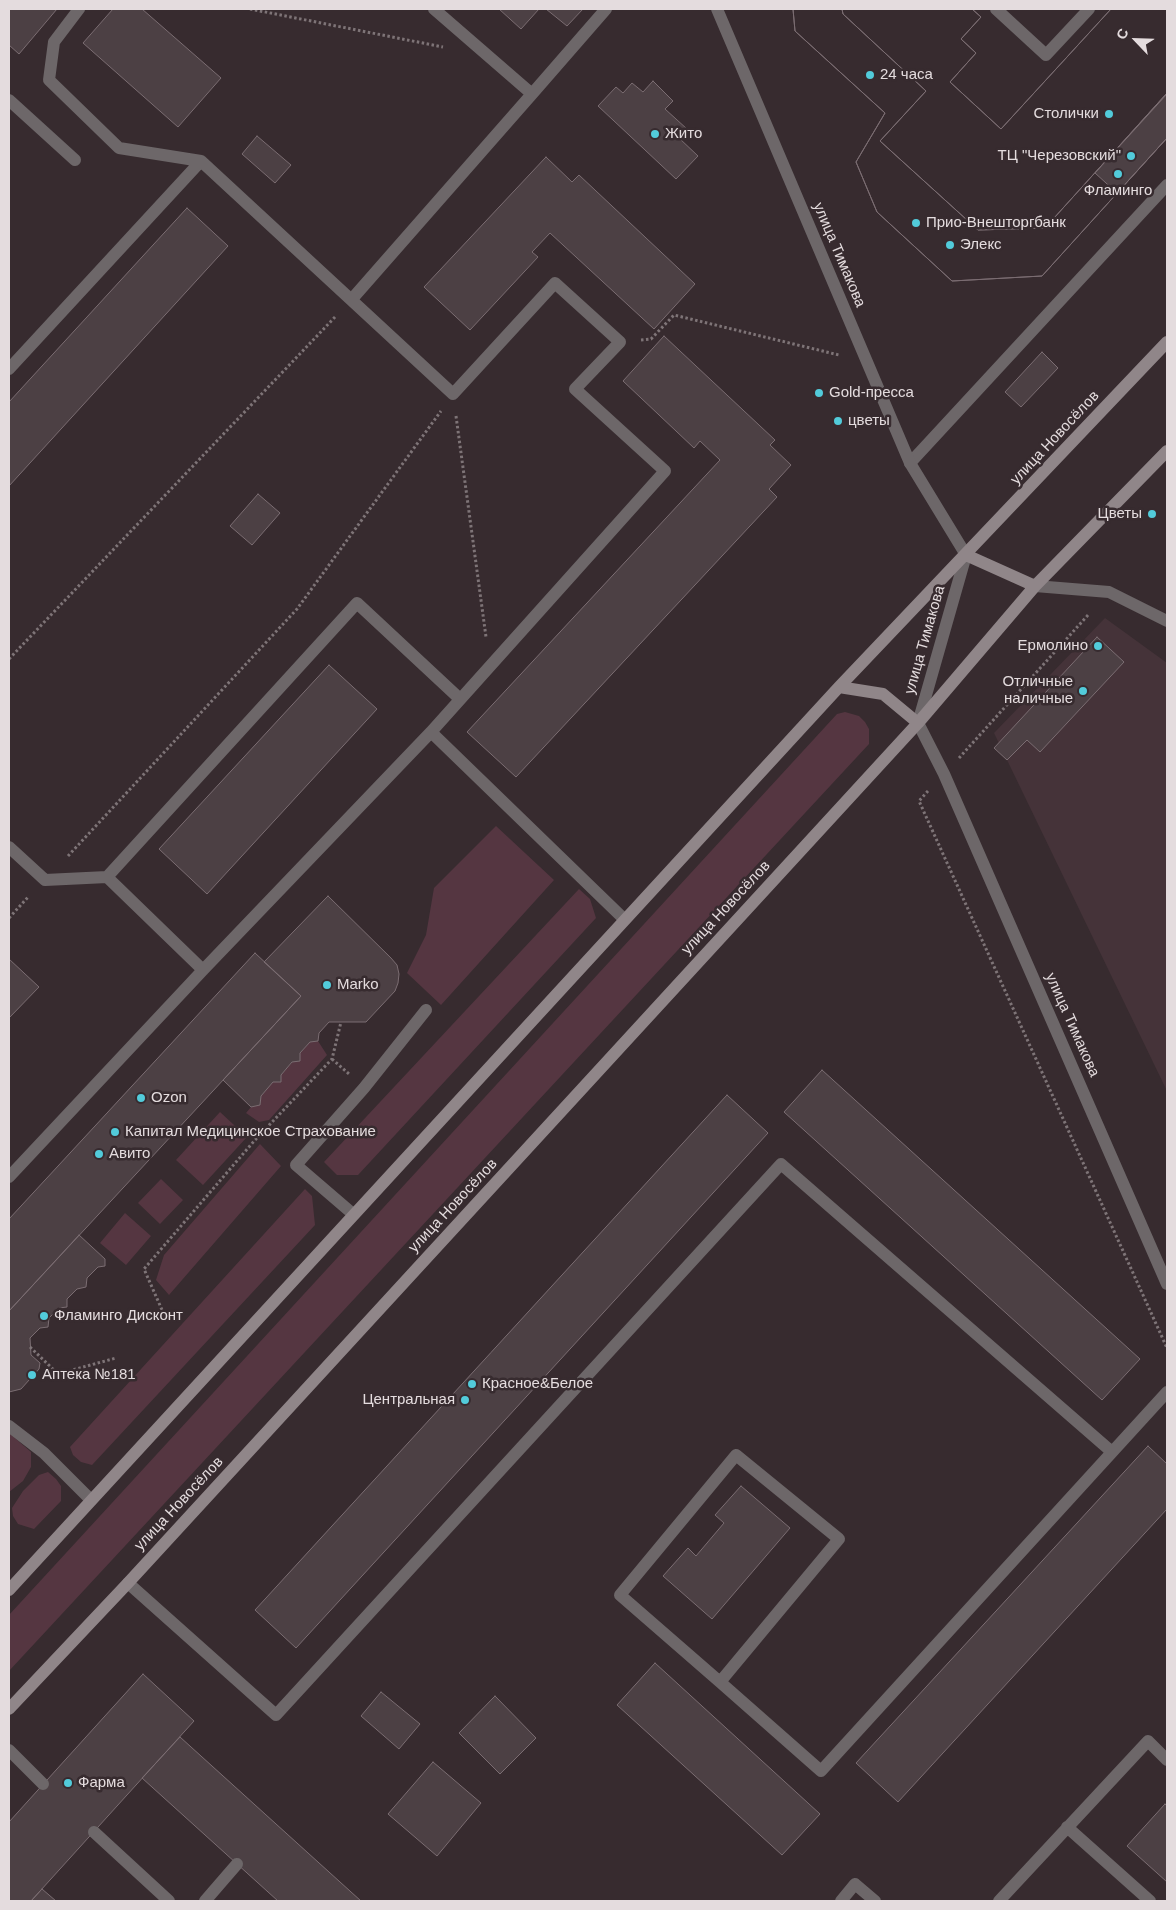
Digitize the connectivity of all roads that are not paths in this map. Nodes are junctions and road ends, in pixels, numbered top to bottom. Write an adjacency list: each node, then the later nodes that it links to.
1 (79, 9): 10 (street)
2 (434, 9): 7 (street)
3 (606, 9): 7 (street)
4 (717, 9): 16 (street, улица Тимакова)
5 (996, 9): 6 (street)
6 (1088, 9)
7 (532, 94): 12 (street)
8 (9, 100): 9 (street)
9 (75, 160)
10 (202, 161): 12 (street); 14 (street)
11 (1167, 184): 16 (street)
12 (352, 299): 21 (street)
13 (1166, 345): 17 (main road, улица Новосёлов)
14 (9, 369)
15 (1167, 451): 18 (main road, улица Новосёлов)
16 (910, 463): 17 (street, улица Тимакова)
17 (966, 555): 18 (main road); 20 (main road, улица Новосёлов); 22 (street, улица Тимакова)
18 (1035, 586): 19 (street); 22 (main road, улица Новосёлов)
19 (1167, 621)
20 (839, 687): 22 (main road); 26 (main road, улица Новосёлов)
21 (460, 699): 23 (street); 25 (street)
22 (918, 723): 31 (street, улица Тимакова); 36 (main road, улица Новосёлов)
23 (431, 732): 26 (street); 27 (street)
24 (9, 847): 25 (street)
25 (107, 877): 27 (street)
26 (624, 919): 30 (main road, улица Новосёлов)
27 (203, 970): 29 (street)
28 (426, 1010): 30 (street)
29 (9, 1178)
30 (353, 1214): 35 (main road, улица Новосёлов)
31 (1167, 1284)
32 (1167, 1392): 34 (street)
33 (9, 1426): 35 (street)
34 (1112, 1452): 36 (street); 38 (street)
35 (91, 1500): 37 (main road, улица Новосёлов)
36 (128, 1584): 39 (main road, улица Новосёлов)
37 (9, 1590)
38 (720, 1682): 38 (street)
39 (9, 1709)
40 (9, 1750): 42 (street)
41 (1167, 1760): 43 (street)
42 (43, 1784)
43 (1067, 1827): 50 (street); 51 (street)
44 (94, 1832): 46 (street)
45 (237, 1864): 47 (street)
46 (169, 1901)
47 (205, 1901)
48 (841, 1901): 49 (street)
49 (875, 1901)
50 (999, 1901)
51 (1150, 1901)

